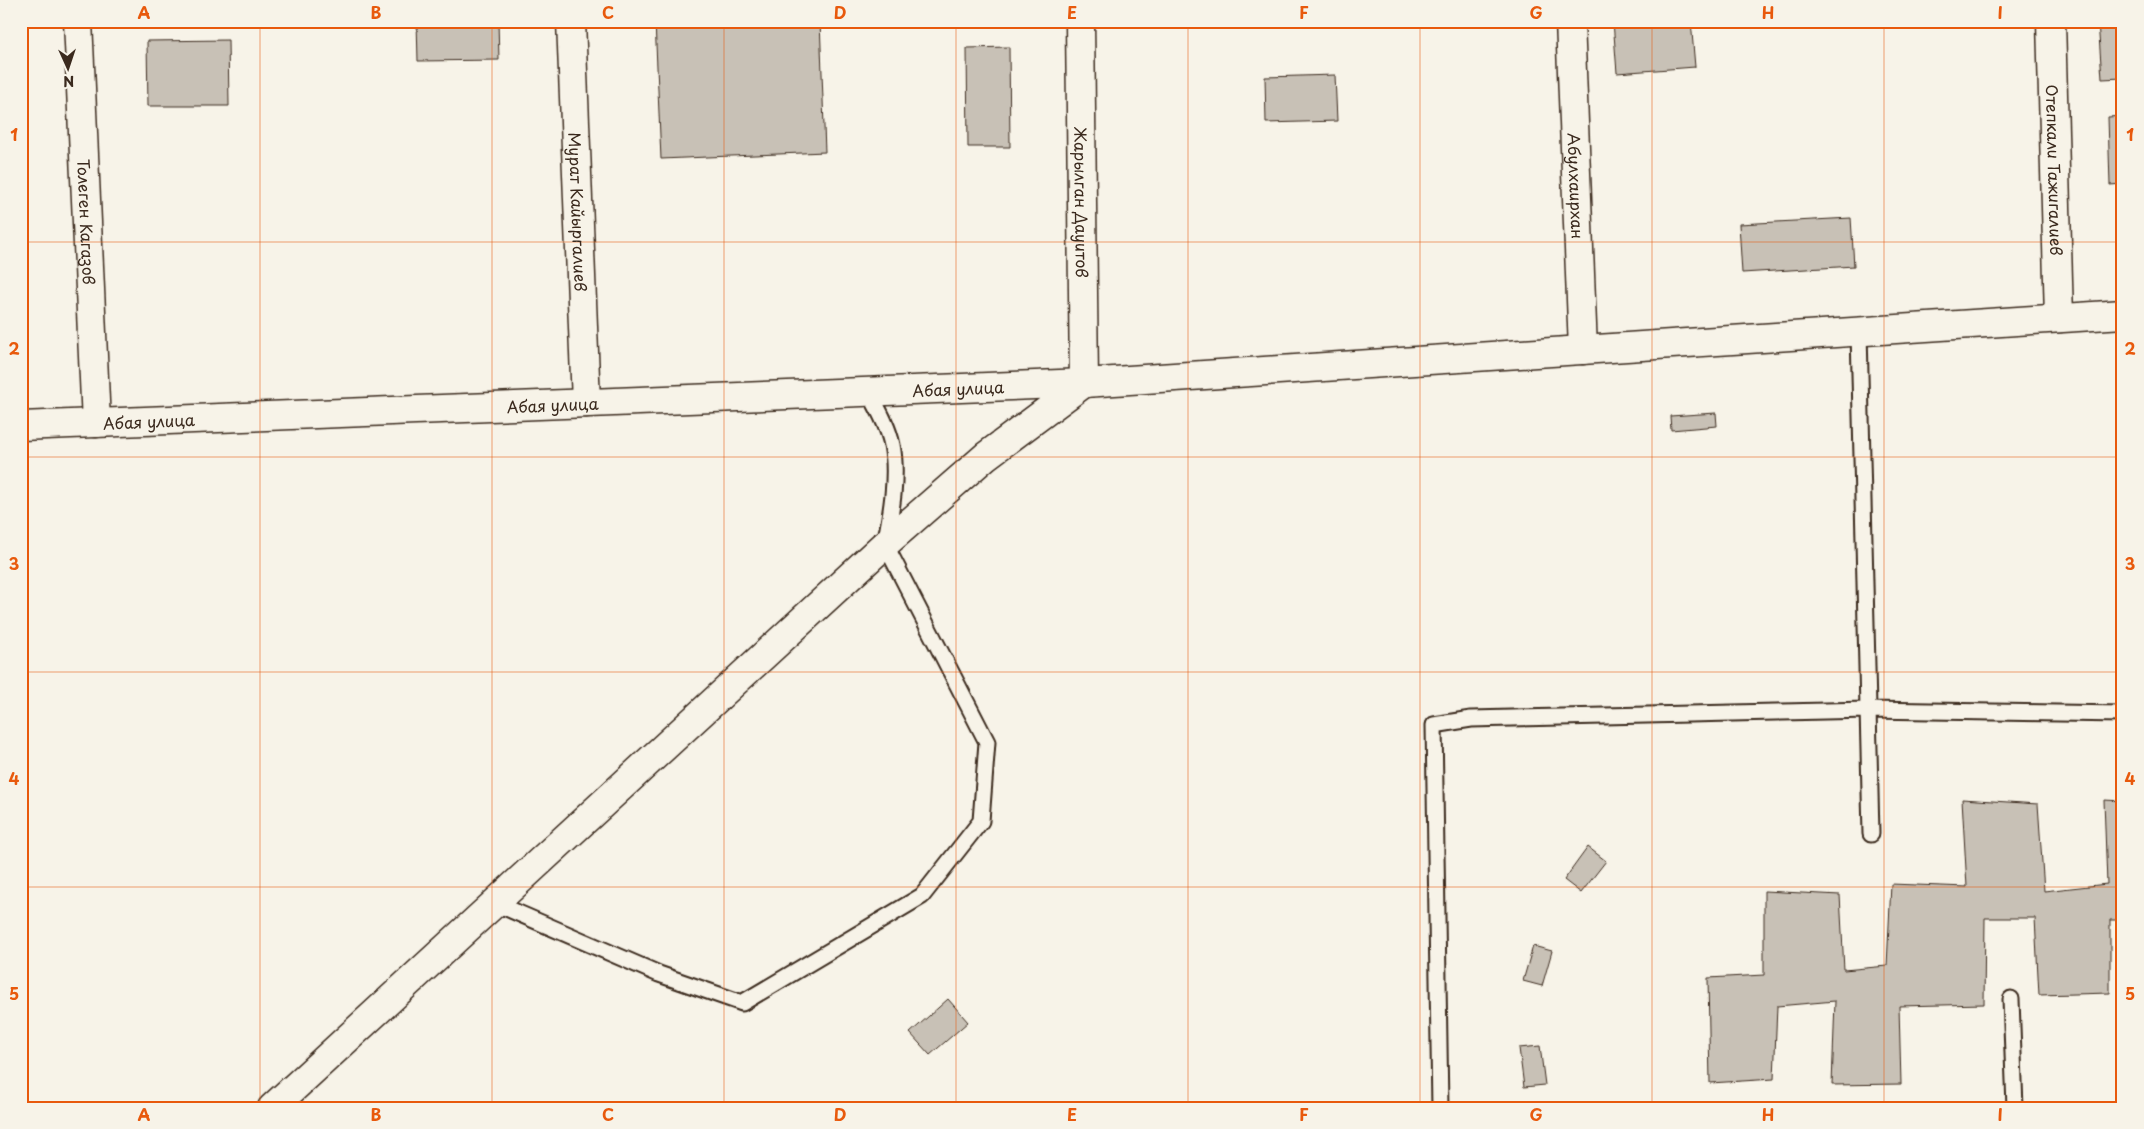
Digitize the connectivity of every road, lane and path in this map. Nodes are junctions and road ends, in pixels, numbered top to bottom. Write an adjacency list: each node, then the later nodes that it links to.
1 (78, 21): 13 (street, Толеген Кагазов)
2 (571, 21): 12 (street, Мурат Кайыргалиев)
3 (1080, 21): 10 (street, Жарылган Дауитов)
4 (1570, 21): 9 (street, Абулхаирхан)
5 (2051, 21): 7 (street, Отепкали Тажигалиев)
6 (2123, 314): 7 (street, Абая улица)
7 (2059, 318): 8 (street, Абая улица)
8 (1859, 332): 9 (street, Абая улица); 16 (lane)
9 (1583, 350): 10 (street, Абая улица)
10 (1084, 383): 11 (street, Абая улица); 15 (street)
11 (869, 392): 12 (street, Абая улица); 15 (lane)
12 (586, 403): 13 (street, Абая улица)
13 (96, 423): 14 (street, Абая улица)
14 (21, 426)
15 (885, 544): 19 (street); 19 (lane)
16 (1868, 710): 17 (lane); 18 (lane); 22 (lane)
17 (2123, 714)
18 (1871, 834)
19 (495, 902): 21 (street)
20 (2011, 999): 23 (lane)
21 (272, 1108)
22 (1440, 1108)
23 (2015, 1108)

